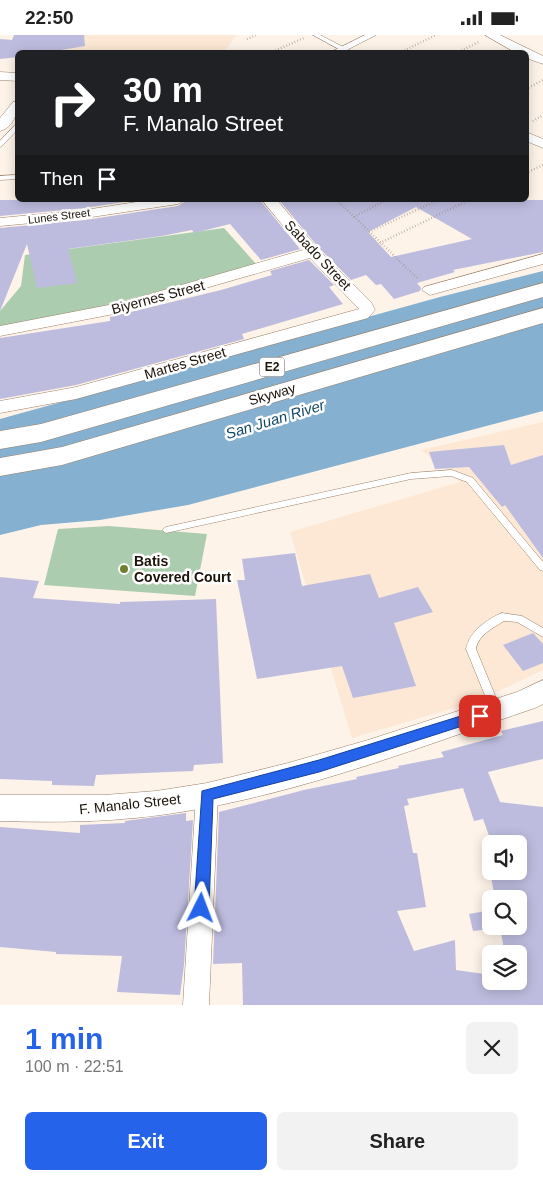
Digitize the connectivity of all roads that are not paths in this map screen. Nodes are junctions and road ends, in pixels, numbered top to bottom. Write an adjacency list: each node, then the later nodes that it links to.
1 (316, 35): 4 (lane)
2 (372, 35): 4 (street)
3 (491, 35): 8 (street)
4 (343, 48): 6 (street); 7 (lane)
5 (543, 48): 9 (street)
6 (339, 50)
7 (347, 50)
8 (519, 50)
9 (529, 53)
10 (529, 55): 11 (street)
11 (543, 61)
12 (0, 76): 13 (street)
13 (15, 77)
14 (15, 109): 15 (street)
15 (0, 127)
16 (15, 128): 19 (lane)
17 (529, 137): 18 (street)
18 (543, 144)
19 (0, 145)
20 (15, 177): 21 (lane)
21 (0, 178)
22 (165, 202): 24 (street, Lunes Street)
23 (271, 202): 25 (street, Sabado Street)
24 (0, 222)
25 (313, 252): 29 (street, Sabado Street); 31 (street, Biyernes Street)
26 (543, 259): 27 (street)
27 (426, 286)
28 (543, 290): 33 (highway, Skyway / E2)
29 (367, 310): 32 (street, Martes Street)
30 (543, 315): 34 (highway, Skyway / E2)
31 (0, 331)
32 (0, 407)
33 (0, 440)
34 (0, 467)
35 (166, 530): 36 (lane)
36 (543, 568)
37 (543, 633): 39 (lane)
38 (543, 691): 39 (street, F. Manalo Street)
39 (496, 710): 40 (street, F. Manalo Street)
40 (207, 795): 41 (street, F. Manalo Street); 42 (street)
41 (0, 808)
42 (196, 1005)

